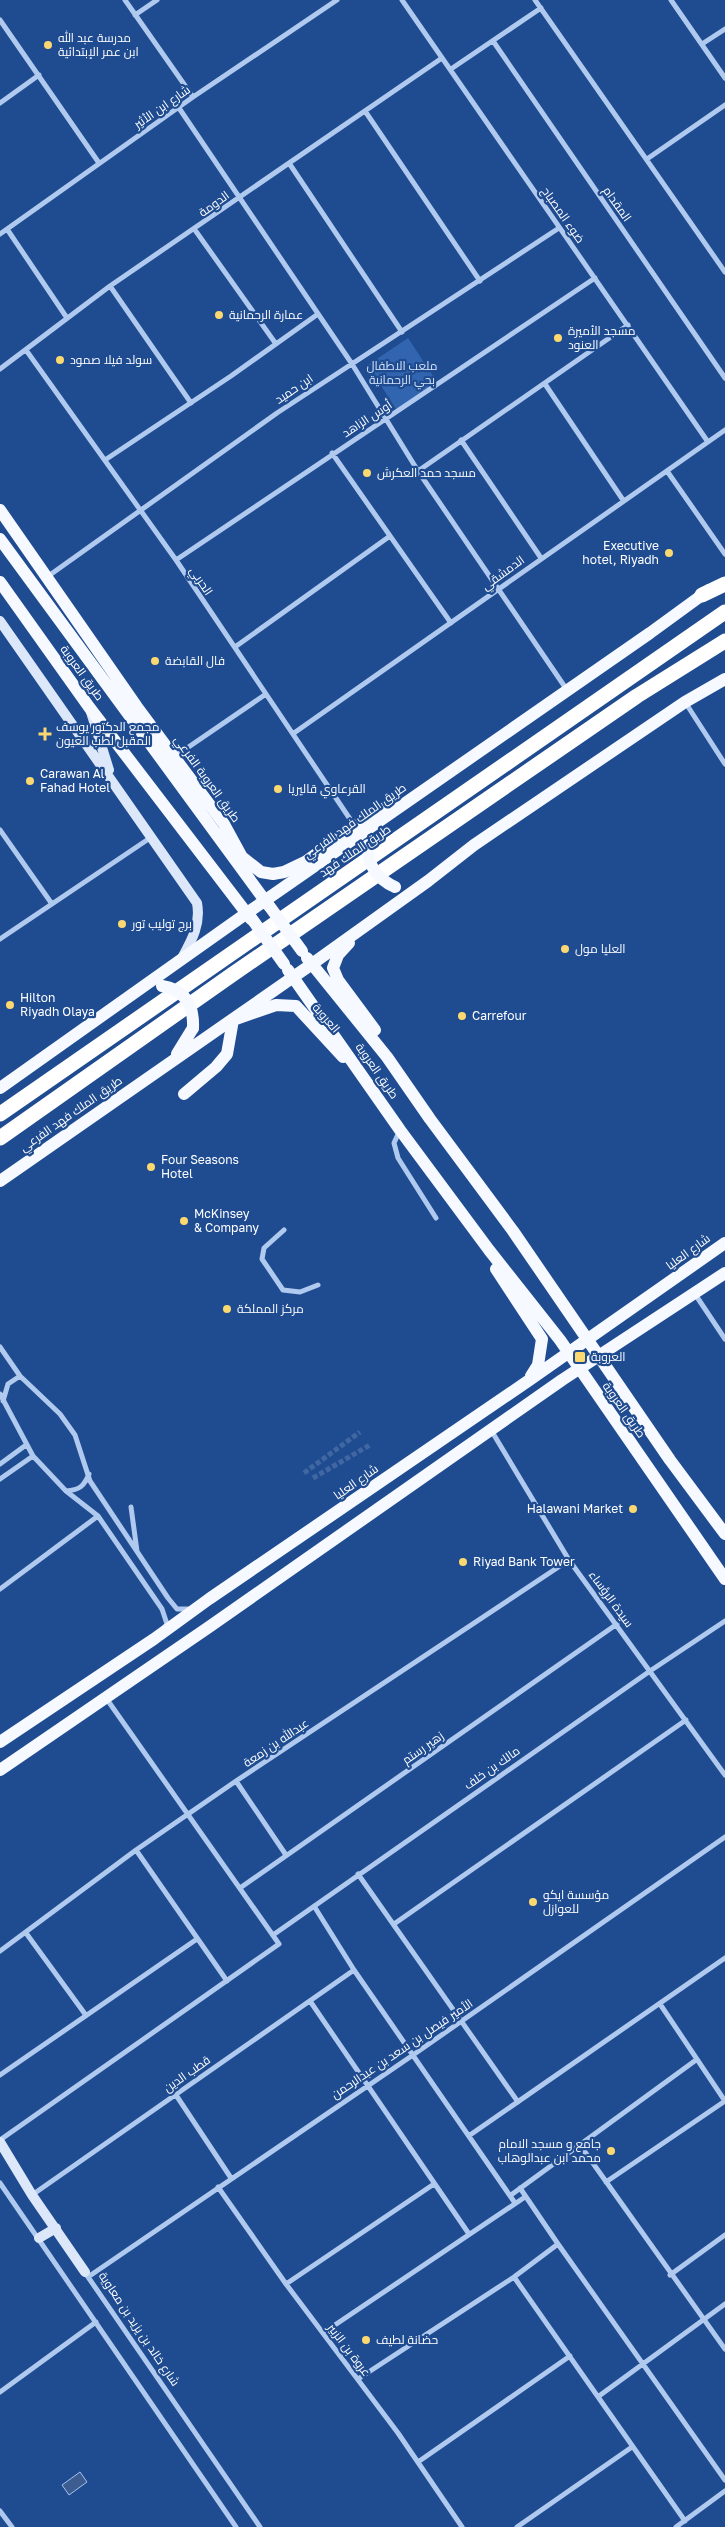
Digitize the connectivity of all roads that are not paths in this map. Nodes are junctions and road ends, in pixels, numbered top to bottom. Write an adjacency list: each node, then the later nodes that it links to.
1 (125, 0): 9 (street)
2 (156, 0): 9 (street)
3 (337, 0): 7 (street, شارع ابن الأثير)
4 (402, 0): 14 (street, ضوء المصباح)
5 (535, 0): 8 (street)
6 (671, 0): 13 (street)
7 (328, 3): 18 (street, شارع ابن الأثير)
8 (541, 8): 12 (street); 23 (street)
9 (135, 15): 18 (street)
10 (0, 20): 16 (street)
11 (725, 28): 13 (street)
12 (493, 41): 15 (street); 43 (street, المقدام)
13 (702, 44): 17 (street)
14 (442, 58): 15 (street, ضوء المصباح); 22 (street, الدومة)
15 (451, 69): 27 (street, ضوء المصباح)
16 (39, 75): 19 (street); 24 (street)
17 (725, 78)
18 (193, 97): 21 (street, شارع ابن الأثير)
19 (0, 103)
20 (725, 105): 23 (street)
21 (179, 108): 24 (street, شارع ابن الأثير); 26 (street)
22 (365, 111): 25 (street, الدومة); 33 (street)
23 (647, 159): 31 (street)
24 (98, 163): 28 (street, شارع ابن الأثير)
25 (289, 163): 26 (street, الدومة); 38 (street)
26 (239, 197): 29 (street, الدومة); 35 (street)
27 (559, 228): 32 (street, ضوء المصباح); 33 (street, ابن حميد)
28 (7, 229): 30 (street, شارع ابن الأثير); 36 (street)
29 (195, 230): 34 (street, الدومة); 39 (street)
30 (0, 234)
31 (725, 272)
32 (595, 278): 37 (street, ضوء المصباح); 46 (street, أوس الزاهد)
33 (480, 281): 38 (street, ابن حميد)
34 (110, 286): 36 (street, الدومة); 45 (street)
35 (318, 314): 39 (street); 41 (street)
36 (67, 318): 40 (street, الدومة)
37 (628, 325): 44 (street); 49 (street, ضوء المصباح)
38 (402, 332): 41 (street, ابن حميد)
39 (276, 344): 45 (street)
40 (26, 350): 42 (street, الدومة); 51 (street, الحربي)
41 (352, 364): 46 (street); 56 (street, ابن حميد)
42 (0, 369)
43 (725, 378)
44 (545, 384): 48 (street); 54 (street)
45 (191, 403): 51 (street)
46 (386, 419): 50 (street, أوس الزاهد); 52 (street)
47 (725, 430): 49 (street, الدمشقي)
48 (461, 440): 52 (street); 60 (street)
49 (708, 442): 53 (street, الدمشقي)
50 (332, 453): 57 (street); 61 (street, أوس الزاهد)
51 (105, 460): 56 (street, الحربي)
52 (418, 471): 66 (street)
53 (667, 471): 54 (street, الدمشقي); 59 (street)
54 (623, 500): 60 (street, الدمشقي)
55 (0, 510): 62 (main road, طريق العروبة الفرعي)
56 (140, 510): 61 (street, الحربي); 62 (street, ابن حميد)
57 (390, 536): 70 (street); 73 (street)
58 (0, 540): 74 (main road, طريق العروبة)
59 (725, 554)
60 (541, 558): 66 (street, الدمشقي)
61 (176, 560): 73 (street, الحربي)
62 (47, 577): 71 (main road, طريق العروبة الفرعي)
63 (725, 578): 67 (main road, طريق الملك فهد الفرعي)
64 (0, 582): 79 (main road, طريق العروبة)
65 (725, 584): 67 (highway)
66 (499, 589): 70 (street, الدمشقي); 76 (street)
67 (702, 595): 76 (main road, طريق الملك فهد الفرعي)
68 (725, 612): 107 (highway, طريق الملك فهد)
69 (0, 620): 83 (street)
70 (451, 623): 80 (street, الدمشقي)
71 (79, 626): 74 (main road); 81 (main road, طريق العروبة الفرعي)
72 (725, 641): 109 (highway)
73 (235, 647): 77 (street, الحربي)
74 (102, 675): 89 (main road, طريق العروبة)
75 (725, 679): 78 (main road, طريق الملك فهد الفرعي)
76 (567, 690): 84 (main road, طريق الملك فهد الفرعي)
77 (266, 694): 80 (street, الحربي); 81 (street)
78 (685, 702): 82 (street); 88 (main road, طريق الملك فهد الفرعي)
79 (89, 707): 83 (street); 94 (main road, طريق العروبة)
80 (294, 733): 85 (street, الحربي)
81 (174, 758): 90 (main road, طريق العروبة الفرعي)
82 (725, 764)
83 (113, 780): 87 (street)
84 (437, 781): 85 (main road, طريق العروبة الفرعي); 88 (main road, bridge); 93 (main road, طريق الملك فهد الفرعي)
85 (355, 826): 90 (main road, طريق العروبة الفرعي)
86 (0, 830): 92 (street)
87 (150, 838): 92 (street); 97 (street)
88 (474, 845): 95 (main road, طريق الملك فهد الفرعي)
89 (226, 847): 90 (main road); 91 (main road, طريق العروبة)
90 (242, 857): 91 (main road)
91 (254, 885): 93 (main road, طريق العروبة)
92 (52, 904): 96 (street)
93 (268, 904): 94 (main road, طريق الملك فهد الفرعي); 98 (main road, طريق العروبة, bridge)
94 (249, 916): 97 (main road, طريق الملك فهد الفرعي); 99 (main road, طريق العروبة, bridge)
95 (364, 926): 98 (main road, طريق الملك فهد الفرعي); 102 (main road)
96 (0, 939)
97 (182, 958): 100 (main road, طريق الملك فهد الفرعي)
98 (312, 964): 99 (main road, طريق الملك فهد الفرعي); 102 (main road, طريق العروبة)
99 (293, 976): 101 (main road, طريق الملك فهد الفرعي); 104 (main road, طريق العروبة)
100 (130, 996): 103 (main road, bridge); 105 (main road, طريق الملك فهد الفرعي)
101 (233, 1020): 103 (main road, طريق الملك فهد الفرعي); 104 (main road, العروبة); 106 (main road)
102 (387, 1057): 118 (main road, طريق العروبة)
103 (173, 1060): 110 (main road, طريق الملك فهد الفرعي)
104 (362, 1073): 108 (main road, طريق العروبة)
105 (0, 1088)
106 (184, 1094)
107 (0, 1114)
108 (400, 1130): 111 (street); 114 (main road, طريق العروبة)
109 (0, 1138)
110 (0, 1180)
111 (436, 1218)
112 (284, 1230): 116 (street)
113 (725, 1243): 118 (main road, شارع العليا)
114 (489, 1250): 121 (main road, طريق العروبة); 125 (main road)
115 (725, 1273): 117 (main road)
116 (318, 1285)
117 (695, 1294): 119 (street); 122 (main road)
118 (587, 1339): 121 (main road, شارع العليا); 122 (main road, طريق العروبة)
119 (725, 1339)
120 (0, 1347): 124 (street)
121 (567, 1352): 123 (main road, طريق العروبة); 125 (main road, شارع العليا)
122 (598, 1356): 123 (main road); 137 (main road, طريق العروبة)
123 (579, 1369): 128 (main road); 140 (main road, طريق العروبة)
124 (20, 1376): 127 (street); 132 (street)
125 (528, 1381): 142 (main road, شارع العليا)
126 (0, 1394): 127 (street)
127 (2, 1401): 129 (street)
128 (490, 1430): 139 (street, سيدة الرؤساء); 146 (main road)
129 (26, 1445): 130 (street); 131 (street)
130 (33, 1456): 133 (street); 134 (street)
131 (0, 1464)
132 (90, 1474): 134 (street); 138 (street)
133 (0, 1479)
134 (66, 1491): 136 (street)
135 (130, 1507): 138 (street)
136 (98, 1516): 141 (street); 145 (street)
137 (725, 1534)
138 (137, 1551): 142 (street)
139 (569, 1560): 144 (street, سيدة الرؤساء); 153 (street, عبدالله بن زمعة)
140 (725, 1579)
141 (0, 1589)
142 (198, 1607): 145 (main road, شارع العليا)
143 (725, 1621): 147 (street, مالك بن خلف)
144 (617, 1624): 147 (street, سيدة الرؤساء); 157 (street, زهير رستم)
145 (154, 1640): 146 (main road); 150 (main road, شارع العليا)
146 (164, 1657): 148 (main road)
147 (650, 1671): 149 (street, سيدة الرؤساء); 158 (street, مالك بن خلف)
148 (106, 1697): 151 (main road); 154 (street)
149 (686, 1720): 152 (street, سيدة الرؤساء); 161 (street)
150 (2, 1738)
151 (0, 1770)
152 (725, 1774)
153 (236, 1781): 154 (street, عبدالله بن زمعة); 157 (street)
154 (189, 1815): 156 (street, عبدالله بن زمعة); 159 (street)
155 (725, 1836): 172 (street, الأمير فيصل بن سعد بن عبدالرحمن)
156 (136, 1850): 162 (street, عبدالله بن زمعة); 164 (street)
157 (286, 1855): 159 (street, زهير رستم)
158 (358, 1874): 160 (street, مالك بن خلف); 161 (street)
159 (240, 1888): 163 (street)
160 (314, 1906): 163 (street, مالك بن خلف); 167 (street)
161 (394, 1924): 172 (street)
162 (26, 1933): 165 (street, عبدالله بن زمعة); 171 (street)
163 (273, 1935): 168 (street)
164 (197, 1938): 168 (street); 171 (street)
165 (0, 1951)
166 (725, 1958): 170 (street)
167 (354, 1970): 169 (street, قطب الدين); 173 (street)
168 (226, 1981): 181 (street)
169 (310, 2001): 176 (street); 177 (street, قطب الدين)
170 (660, 2004): 174 (street); 179 (street)
171 (85, 2014): 175 (street)
172 (462, 2021): 173 (street, الأمير فيصل بن سعد بن عبدالرحمن); 179 (street)
173 (413, 2055): 176 (street, الأمير فيصل بن سعد بن عبدالرحمن); 180 (street)
174 (696, 2060): 178 (street); 182 (street)
175 (0, 2074)
176 (366, 2086): 183 (street, الأمير فيصل بن سعد بن عبدالرحمن); 186 (street)
177 (176, 2095): 183 (street); 189 (street, قطب الدين)
178 (725, 2101): 185 (street)
179 (518, 2102): 180 (street)
180 (470, 2135): 190 (street)
181 (0, 2141): 189 (street, شارع خالد بن يزيد بن معاوية)
182 (580, 2145): 185 (street); 188 (street)
183 (231, 2178): 187 (street, الأمير فيصل بن سعد بن عبدالرحمن)
184 (0, 2182): 196 (street)
185 (606, 2182): 199 (street)
186 (434, 2184): 194 (street); 201 (street)
187 (218, 2187): 198 (street, الأمير فيصل بن سعد بن عبدالرحمن); 201 (street, عروة بن الزبير)
188 (520, 2188): 190 (street); 191 (street)
189 (32, 2195): 193 (street, شارع خالد بن يزيد بن معاوية)
190 (511, 2195): 192 (street)
191 (525, 2197): 192 (street); 197 (street)
192 (515, 2202): 194 (street)
193 (56, 2228): 196 (street); 198 (street, شارع خالد بن يزيد بن معاوية)
194 (469, 2234): 205 (street)
195 (725, 2235): 199 (street)
196 (39, 2238): 204 (street)
197 (558, 2244): 200 (street); 208 (street)
198 (87, 2274): 220 (street, شارع خالد بن يزيد بن معاوية)
199 (670, 2275): 203 (street)
200 (514, 2277): 207 (street); 209 (street)
201 (286, 2284): 205 (street, عروة بن الزبير)
202 (725, 2304): 203 (street)
203 (703, 2320): 206 (street); 208 (street)
204 (96, 2322): 210 (street); 219 (street)
205 (323, 2333): 209 (street, عروة بن الزبير)
206 (725, 2349)
207 (570, 2356): 211 (street); 213 (street)
208 (643, 2363): 211 (street); 214 (street)
209 (358, 2380): 213 (street, عروة بن الزبير)
210 (0, 2392)
211 (599, 2396): 212 (street)
212 (632, 2447): 217 (street); 222 (street)
213 (418, 2462): 221 (street, عروة بن الزبير)
214 (725, 2480)
215 (725, 2490): 217 (street)
216 (0, 2512): 218 (street)
217 (685, 2521): 223 (street)
218 (12, 2527)
219 (236, 2527)
220 (260, 2527)
221 (462, 2527)
222 (517, 2527)
223 (676, 2527)

